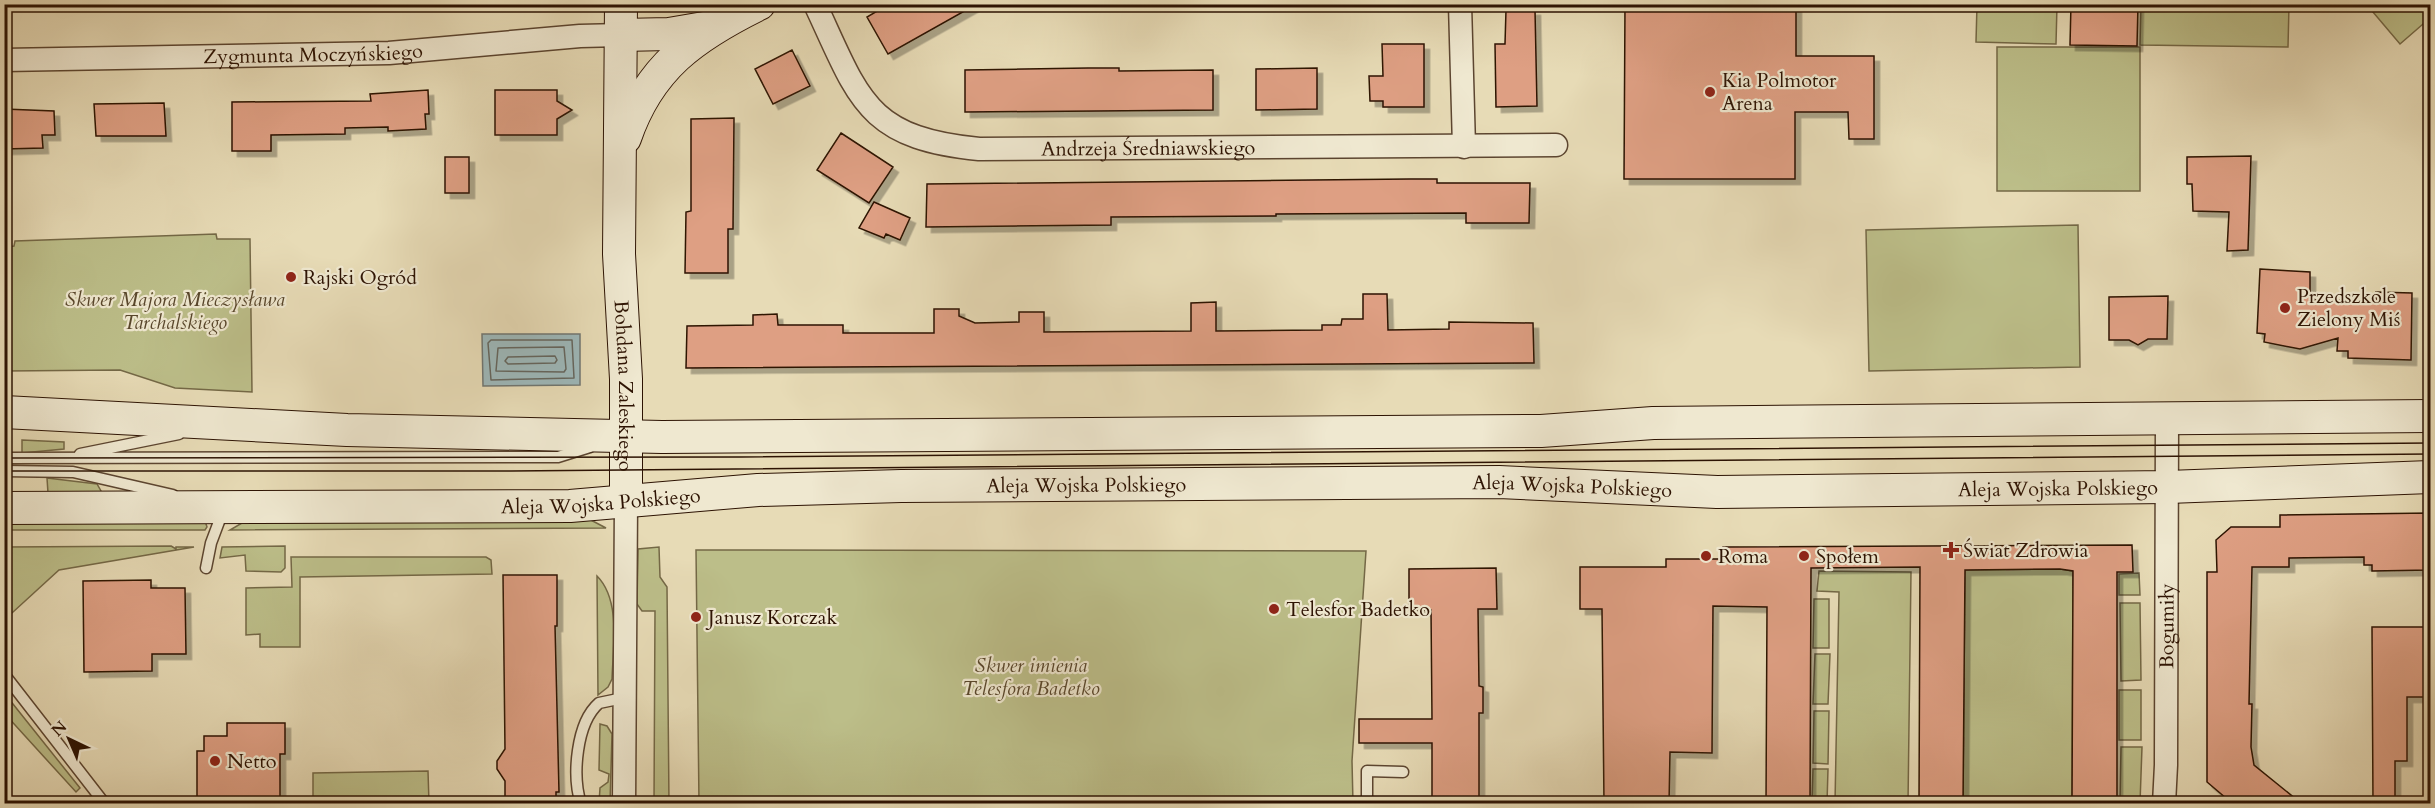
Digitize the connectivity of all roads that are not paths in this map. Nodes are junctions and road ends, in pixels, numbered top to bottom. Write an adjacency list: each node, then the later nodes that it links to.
1 (759, 4): 5 (main road)
2 (815, 4): 8 (street, Andrzeja Średniawskiego)
3 (1460, 4): 8 (street)
4 (621, 20): 5 (main road); 6 (street, Zygmunta Moczyńskiego); 9 (main road, Bohdana Zaleskiego)
5 (725, 21): 9 (main road)
6 (4, 60)
7 (1556, 145): 8 (street, Andrzeja Średniawskiego)
8 (1464, 147)
9 (619, 156): 14 (main road, Bohdana Zaleskiego)
10 (4, 412): 13 (main road)
11 (2430, 416): 12 (main road)
12 (2167, 418): 14 (main road); 19 (street, Aleja Wojska Polskiego)
13 (230, 424): 14 (main road); 16 (lane)
14 (627, 436): 16 (lane); 20 (main road, Bohdana Zaleskiego)
15 (4, 458): 16 (lane)
16 (43, 458)
17 (4, 471): 21 (lane)
18 (2430, 477): 19 (main road, Aleja Wojska Polskiego)
19 (2168, 487): 20 (main road, Aleja Wojska Polskiego); 26 (street, Bogumiły)
20 (626, 501): 21 (main road, Aleja Wojska Polskiego); 25 (street, Bohdana Zaleskiego)
21 (225, 507): 22 (main road, Aleja Wojska Polskiego); 23 (lane)
22 (4, 508)
23 (206, 568)
24 (4, 674): 28 (lane)
25 (623, 698): 29 (lane); 30 (street, Bohdana Zaleskiego)
26 (2166, 765): 32 (street, Bogumiły); 33 (street, Bogumiły)
27 (1403, 772): 31 (lane)
28 (105, 804)
29 (581, 804)
30 (624, 804)
31 (1367, 804)
32 (2164, 804)
33 (2175, 804)

